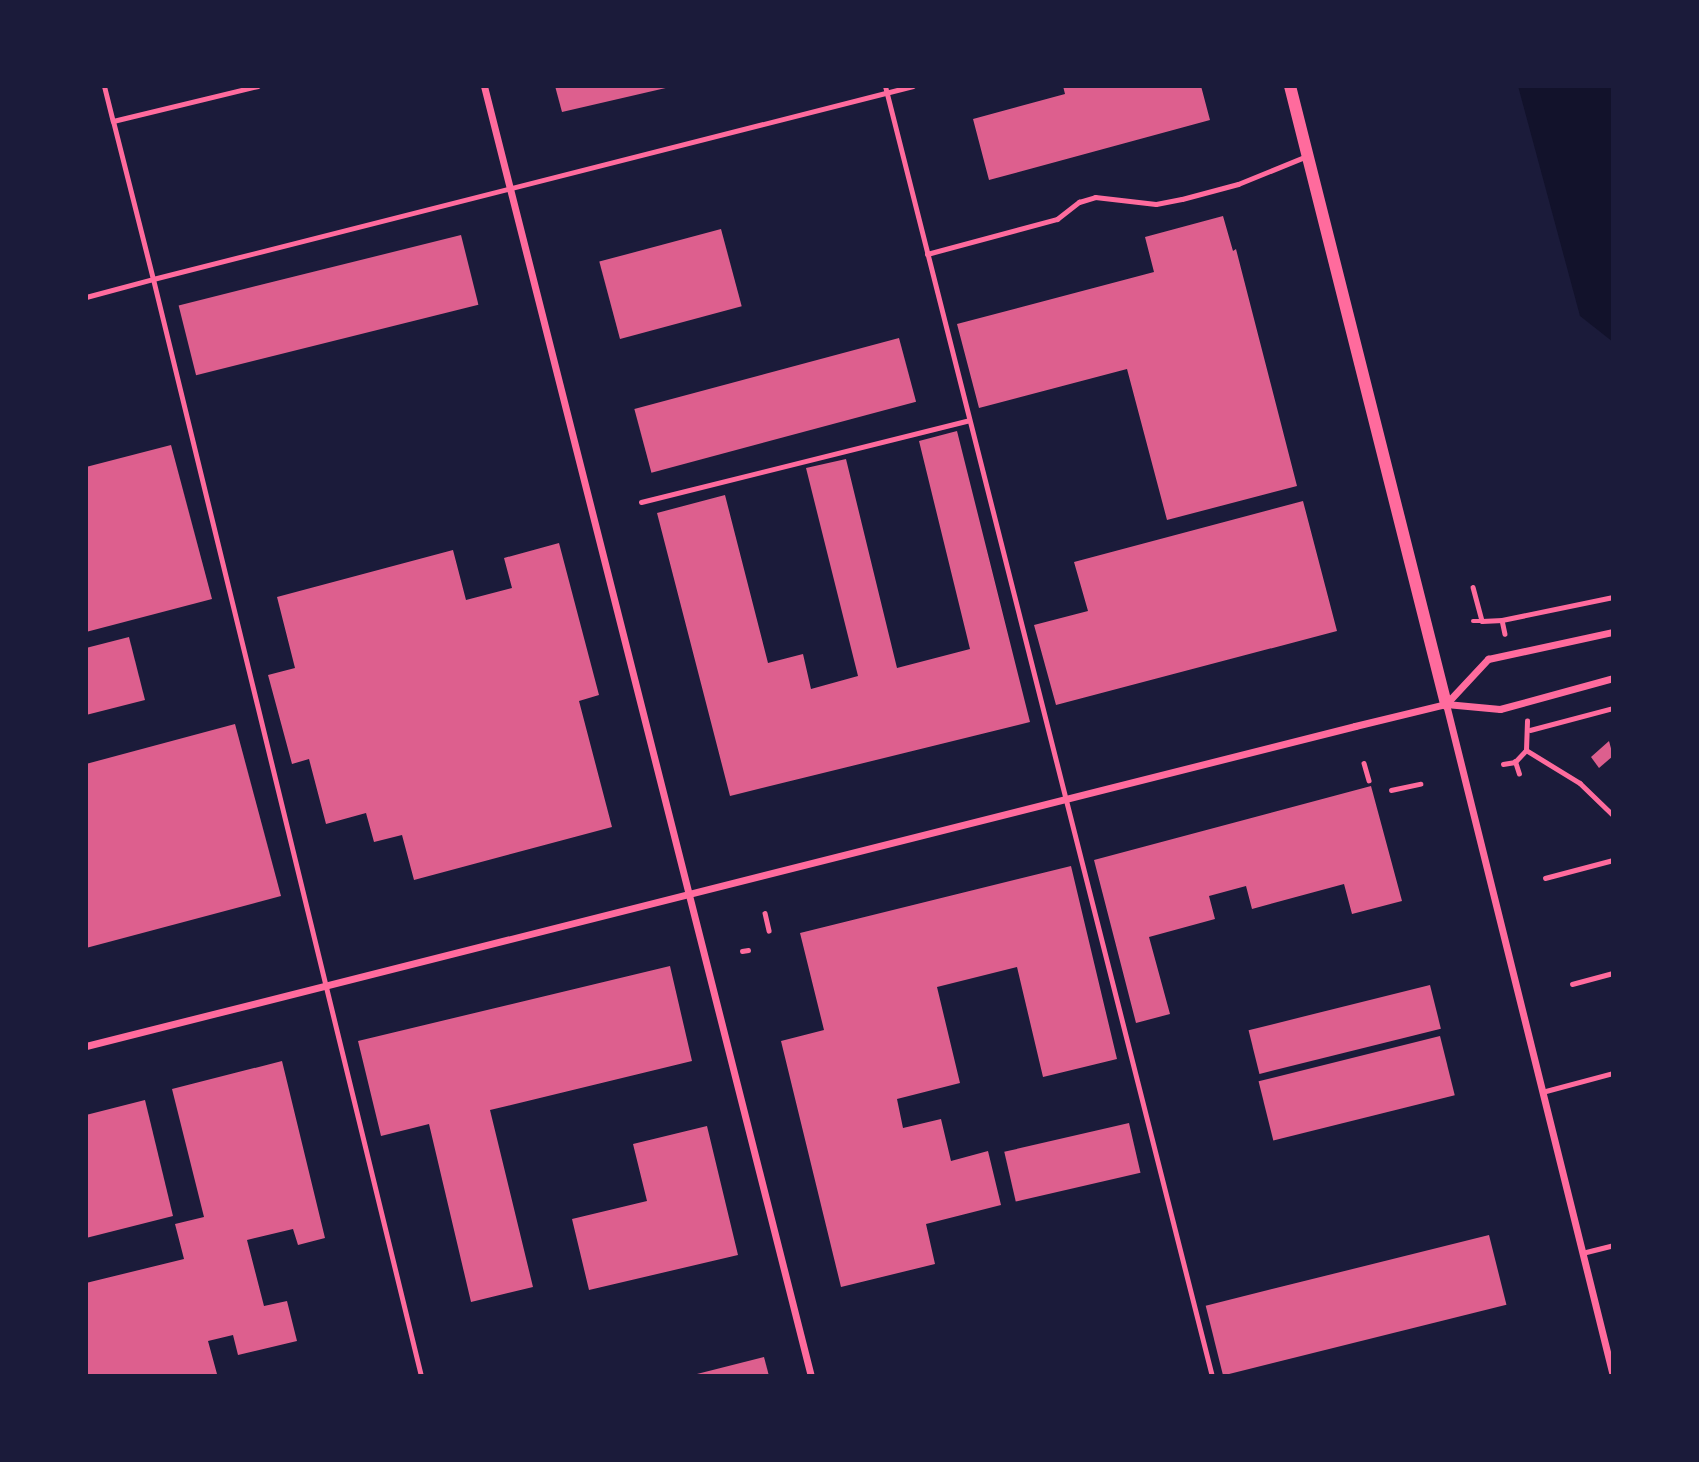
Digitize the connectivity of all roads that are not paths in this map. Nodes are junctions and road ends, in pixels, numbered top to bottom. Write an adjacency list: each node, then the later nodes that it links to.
1 (104, 86): 7 (lane)
2 (258, 86): 7 (lane)
3 (484, 86): 9 (street)
4 (914, 86): 6 (lane)
5 (1290, 86): 8 (street)
6 (885, 89): 9 (lane); 10 (lane)
7 (113, 121): 11 (lane)
8 (1307, 156): 10 (lane); 17 (street)
9 (510, 190): 11 (lane); 19 (street)
10 (927, 254): 13 (lane)
11 (153, 279): 12 (lane); 20 (lane)
12 (86, 297)
13 (969, 420): 14 (lane); 18 (lane)
14 (641, 502)
15 (1613, 632): 17 (street)
16 (1613, 678): 17 (street)
17 (1446, 704): 18 (street); 23 (street)
18 (1063, 799): 19 (street); 28 (lane)
19 (691, 893): 20 (street); 27 (street)
20 (325, 985): 21 (street); 26 (lane)
21 (86, 1046)
22 (1613, 1073): 23 (lane)
23 (1542, 1093): 25 (street)
24 (1613, 1245): 25 (lane)
25 (1582, 1253): 29 (street)
26 (421, 1376)
27 (811, 1376)
28 (1212, 1376)
29 (1613, 1376)

